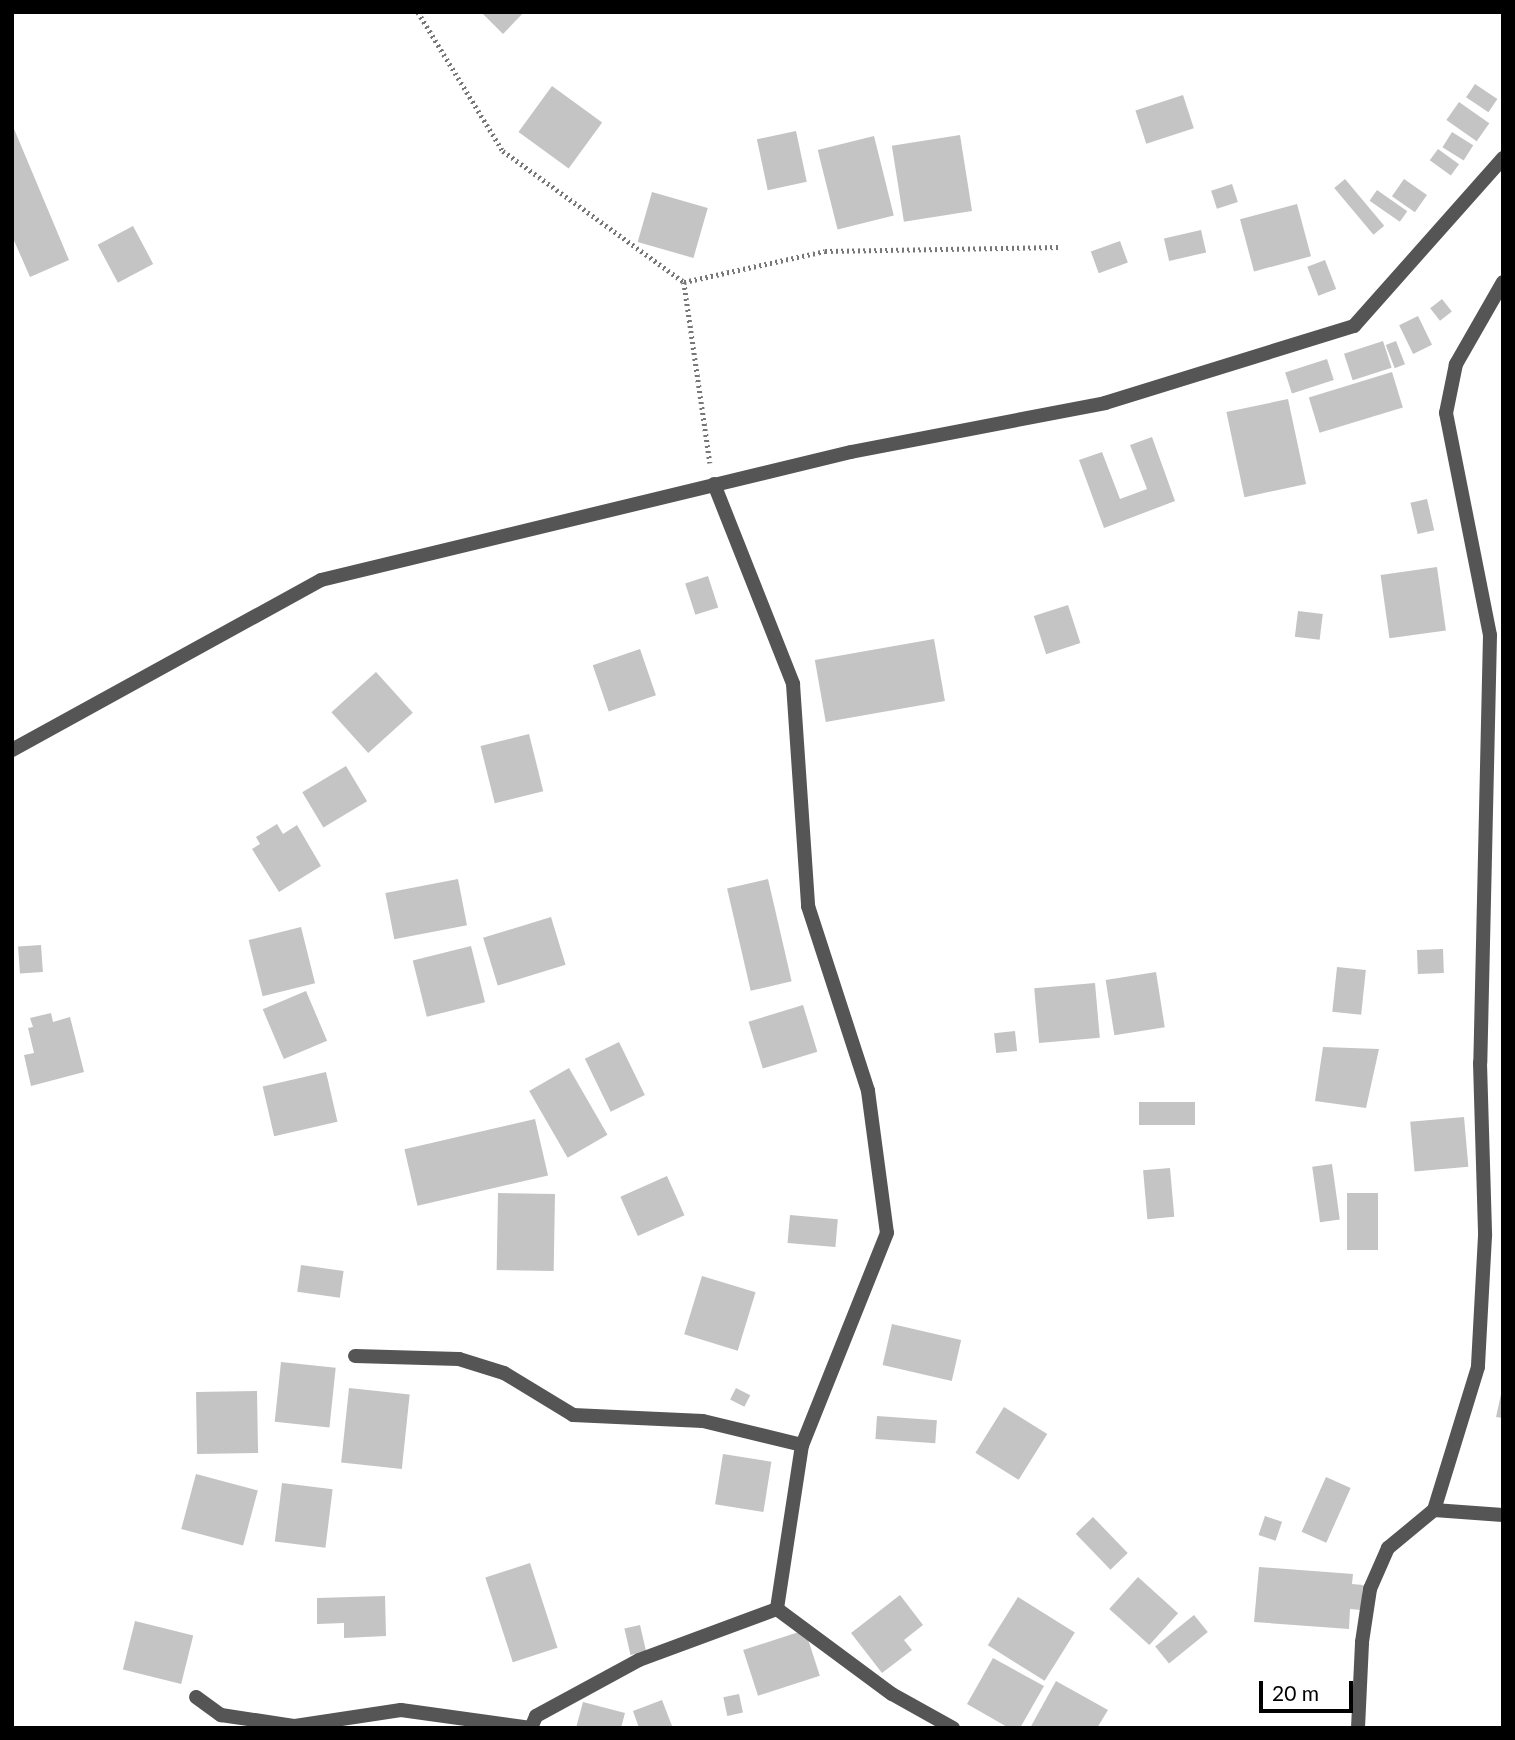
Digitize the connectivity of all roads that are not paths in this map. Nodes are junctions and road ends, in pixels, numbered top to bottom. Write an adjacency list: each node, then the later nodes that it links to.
1 (1503, 158): 3 (street)
2 (1503, 282): 7 (street)
3 (714, 484): 4 (street); 6 (street)
4 (12, 750)
5 (355, 1356): 6 (street)
6 (802, 1445): 9 (street)
7 (1434, 1510): 8 (street); 13 (street)
8 (1503, 1515)
9 (777, 1609): 11 (street); 12 (street)
10 (196, 1697): 11 (street)
11 (531, 1728)
12 (953, 1728)
13 (1358, 1728)

